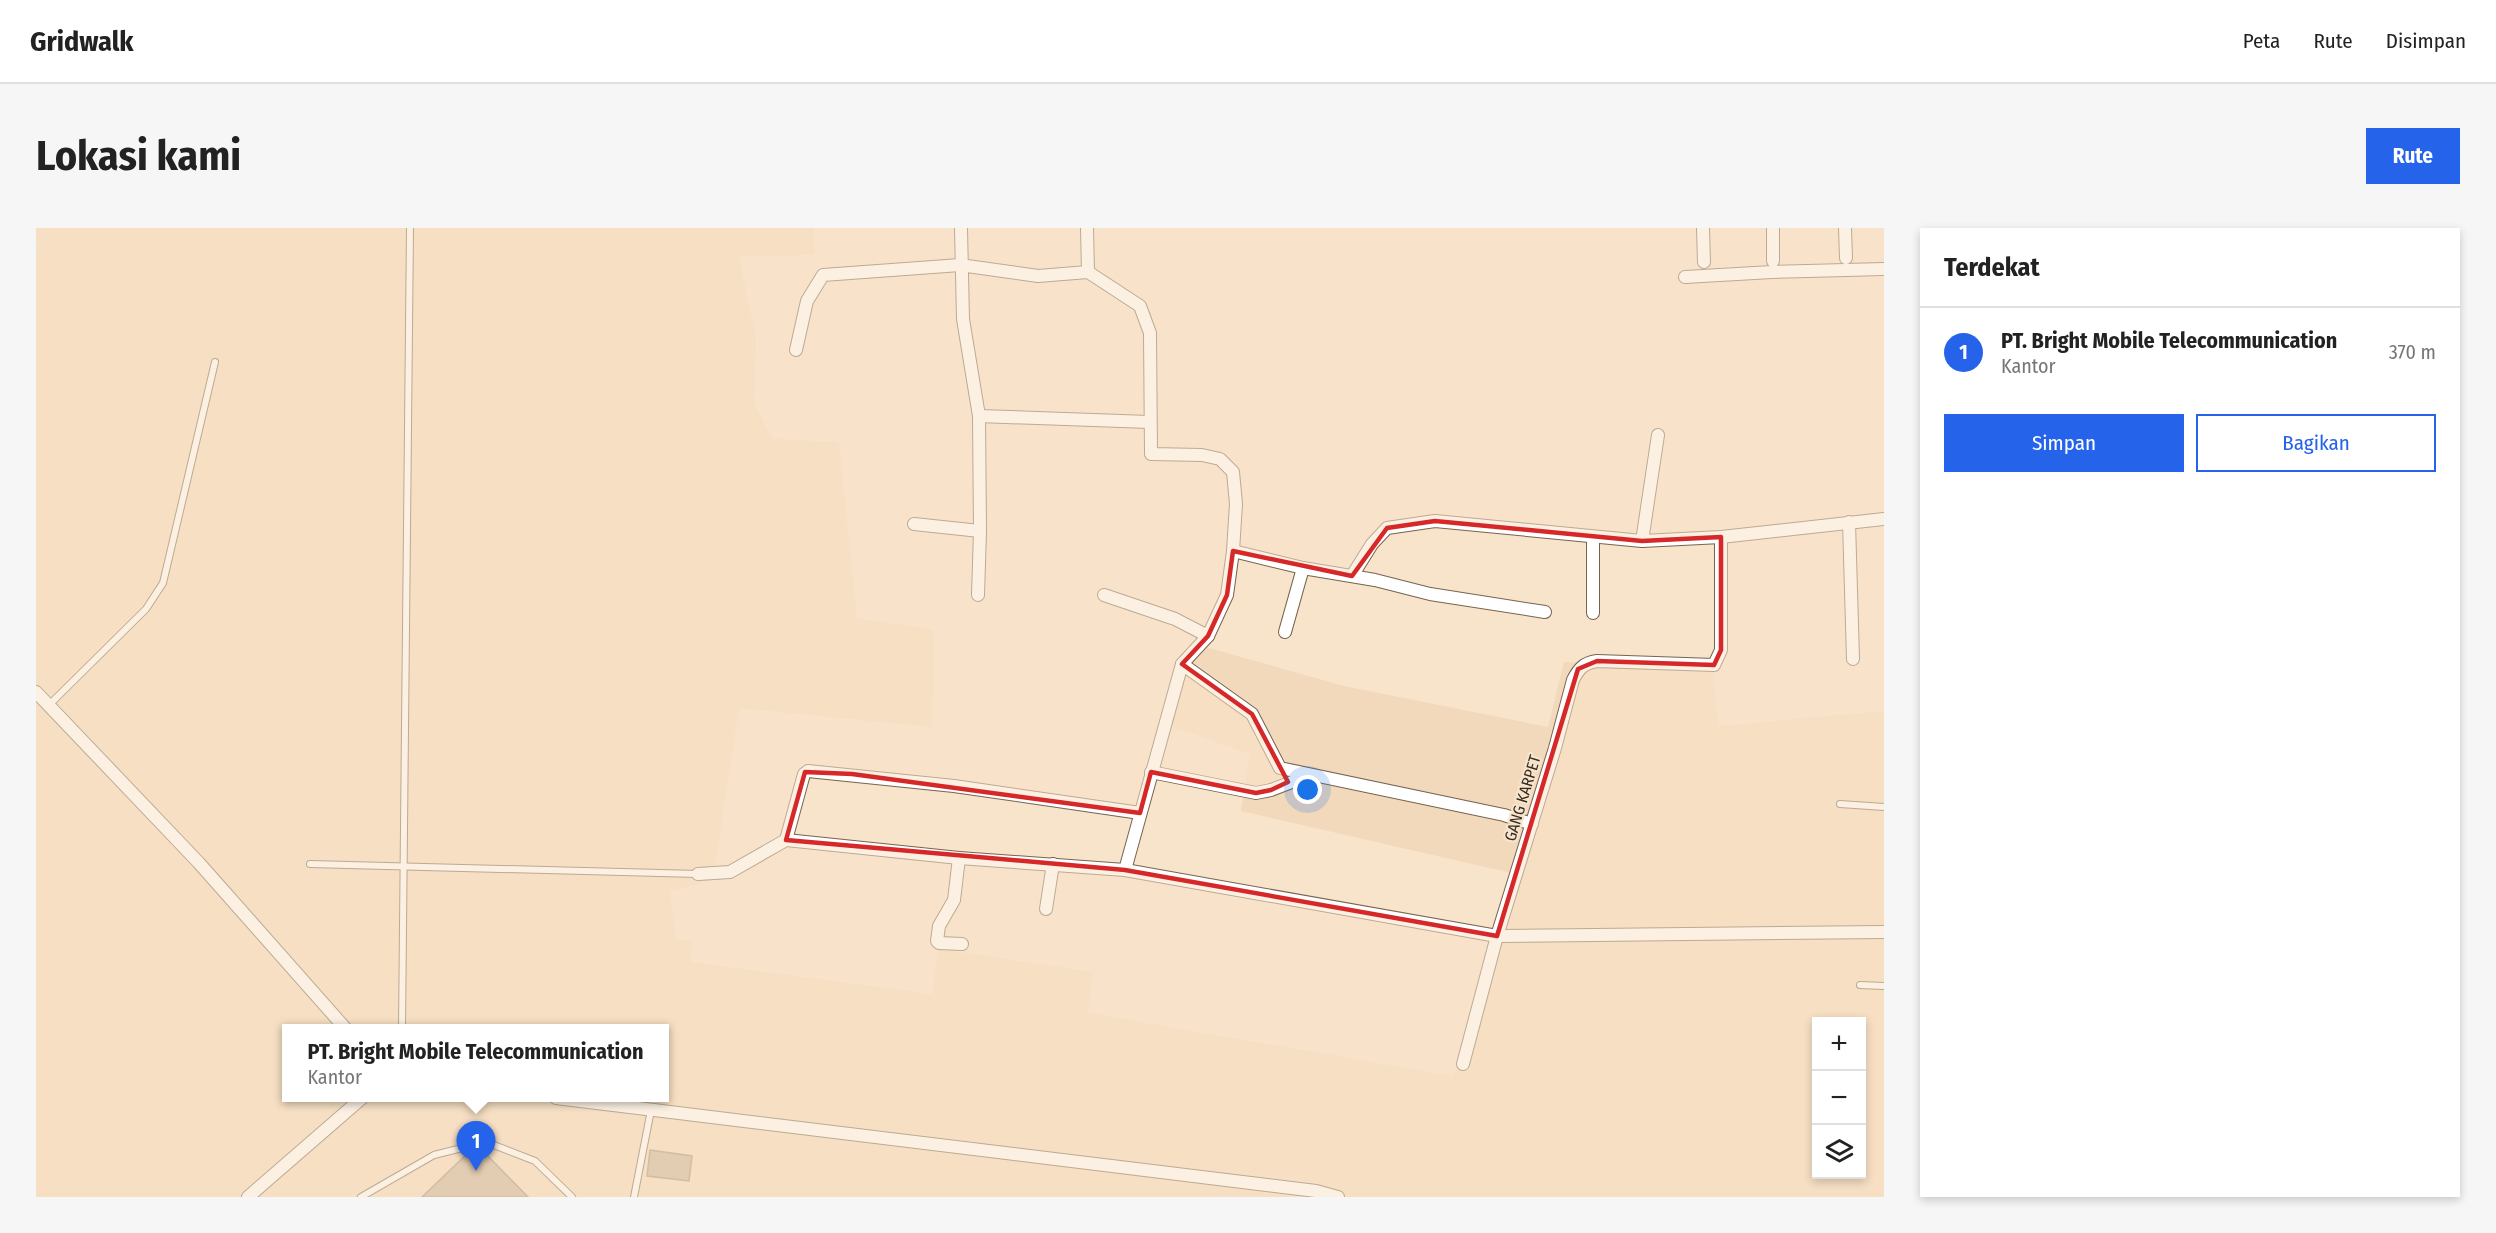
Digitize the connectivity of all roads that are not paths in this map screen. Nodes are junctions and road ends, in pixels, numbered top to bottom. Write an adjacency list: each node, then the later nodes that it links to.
1 (410, 228): 49 (lane)
2 (961, 228): 10 (street)
3 (1087, 228): 12 (street)
4 (1703, 228): 9 (street)
5 (1773, 228): 8 (street)
6 (1845, 228): 7 (street)
7 (1846, 258)
8 (1773, 261)
9 (1704, 262)
10 (960, 265): 12 (street); 14 (street); 16 (street)
11 (1884, 269): 13 (street)
12 (1088, 272): 17 (street)
13 (1685, 277)
14 (796, 350)
15 (215, 362): 38 (lane)
16 (979, 416): 17 (street); 22 (street)
17 (1149, 422): 26 (street)
18 (1658, 435): 25 (street)
19 (1884, 519): 20 (street)
20 (1849, 522): 23 (street); 35 (street)
21 (914, 524): 22 (street)
22 (980, 531): 29 (street)
23 (1721, 537): 25 (street); 44 (street, GANG KARPET)
24 (1593, 538): 25 (street); 28 (street); 32 (street)
25 (1642, 541)
26 (1233, 551): 27 (street); 34 (street)
27 (1303, 568): 28 (street); 33 (street)
28 (1352, 576): 31 (street)
29 (978, 595)
30 (1104, 595): 34 (street)
31 (1545, 612)
32 (1593, 613)
33 (1285, 632)
34 (1208, 636): 36 (street)
35 (1853, 658)
36 (1182, 664): 39 (street); 40 (street)
37 (36, 692): 38 (street)
38 (49, 705): 58 (street)
39 (1151, 772): 40 (street); 43 (street)
40 (1312, 775): 44 (street)
41 (1840, 804): 42 (lane)
42 (1884, 807)
43 (1140, 813): 45 (street); 50 (street)
44 (1532, 824): 54 (street, GANG KARPET)
45 (786, 840): 46 (street); 51 (street)
46 (959, 858): 48 (street); 55 (street)
47 (310, 864): 49 (lane)
48 (1053, 864): 50 (street); 52 (street)
49 (404, 866): 51 (lane); 59 (lane)
50 (1125, 870): 54 (street)
51 (698, 874)
52 (1046, 909)
53 (1884, 932): 54 (street)
54 (1497, 936): 60 (street, GANG KARPET)
55 (962, 944)
56 (1860, 985): 57 (lane)
57 (1884, 986)
58 (341, 1024)
59 (402, 1024)
60 (1463, 1064)
61 (357, 1102): 64 (street)
62 (591, 1102): 63 (street)
63 (651, 1109): 67 (lane); 68 (street)
64 (248, 1197)
65 (361, 1197): 66 (lane)
66 (572, 1197)
67 (634, 1197)
68 (1338, 1197)

